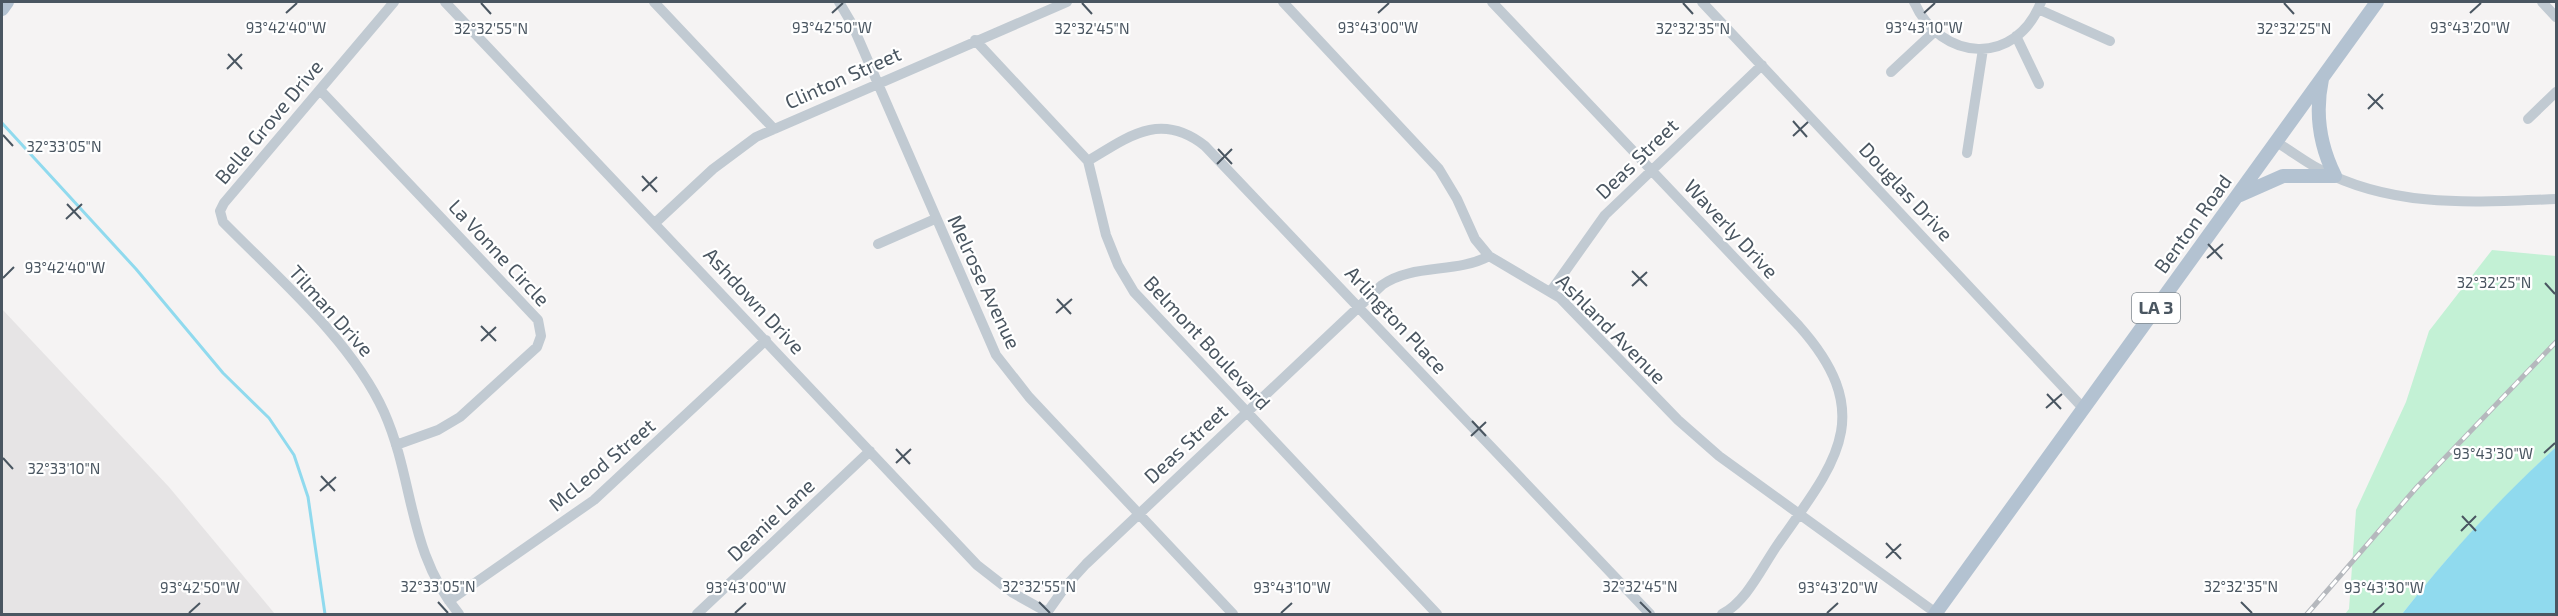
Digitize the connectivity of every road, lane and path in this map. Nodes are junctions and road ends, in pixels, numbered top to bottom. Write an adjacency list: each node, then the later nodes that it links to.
1 (8, 2): 14 (main road)
2 (394, 2): 26 (street, Belle Grove Drive)
3 (445, 2): 39 (street, Ashdown Drive)
4 (654, 2): 29 (street)
5 (839, 2): 24 (street, Melrose Avenue)
6 (1067, 2): 18 (street, Clinton Street)
7 (1283, 2): 41 (street, Ashland Avenue)
8 (1492, 2): 33 (street, Waverly Drive)
9 (1702, 2): 21 (street, Douglas Drive)
10 (1914, 2): 16 (street)
11 (2378, 2): 23 (main road, Benton Road / LA 3)
12 (2542, 2): 15 (street)
13 (2040, 5): 17 (street); 19 (street)
14 (2, 9)
15 (2556, 16)
16 (1934, 32): 20 (street); 22 (street)
17 (2016, 36): 20 (street); 25 (street)
18 (975, 40): 24 (street, Clinton Street); 32 (street, Belmont Boulevard)
19 (2110, 41)
20 (1983, 49): 31 (street)
21 (1762, 65): 33 (street, Deas Street); 45 (street, Douglas Drive)
22 (1891, 72)
23 (2323, 76): 30 (main road, Benton Road / LA 3); 34 (main road)
24 (877, 83): 29 (street, Clinton Street); 38 (street, Melrose Avenue)
25 (2039, 84)
26 (320, 90): 37 (street, Belle Grove Drive); 47 (street, La Vonne Circle)
27 (2556, 92): 28 (street)
28 (2528, 119)
29 (774, 129): 39 (street, Clinton Street)
30 (2276, 142): 34 (street); 35 (main road, Benton Road / LA 3)
31 (1967, 153)
32 (1088, 161): 43 (street, Arlington Place); 46 (street, Belmont Boulevard)
33 (1651, 169): 42 (street, Deas Street); 50 (street, Waverly Drive)
34 (2335, 176): 35 (main road); 36 (street)
35 (2237, 196): 45 (main road, Benton Road / LA 3)
36 (2556, 199)
37 (220, 211): 47 (street, Tilman Drive)
38 (935, 219): 40 (street); 49 (street, Melrose Avenue)
39 (655, 223): 44 (street, Ashdown Drive)
40 (878, 244)
41 (1489, 255): 42 (street, Ashland Avenue); 43 (street, Deas Street)
42 (1551, 291): 50 (street, Ashland Avenue)
43 (1359, 307): 46 (street, Deas Street); 58 (street, Arlington Place)
44 (766, 340): 48 (street, Ashdown Drive); 51 (street, McLeod Street)
45 (2083, 408): 53 (main road, Benton Road / LA 3)
46 (1246, 413): 49 (street, Deas Street); 57 (street, Belmont Boulevard)
47 (396, 445): 51 (street, Tilman Drive)
48 (870, 452): 52 (street, Ashdown Drive); 55 (street, Deanie Lane)
49 (1138, 514): 52 (street, Deas Street); 56 (street, Melrose Avenue)
50 (1799, 514): 53 (street, Ashland Avenue); 59 (street, Waverly Drive)
51 (449, 601): 54 (street, Tilman Drive)
52 (1046, 613)
53 (1935, 614)
54 (459, 615)
55 (697, 615)
56 (1233, 615)
57 (1437, 615)
58 (1650, 615)
59 (1722, 615)

